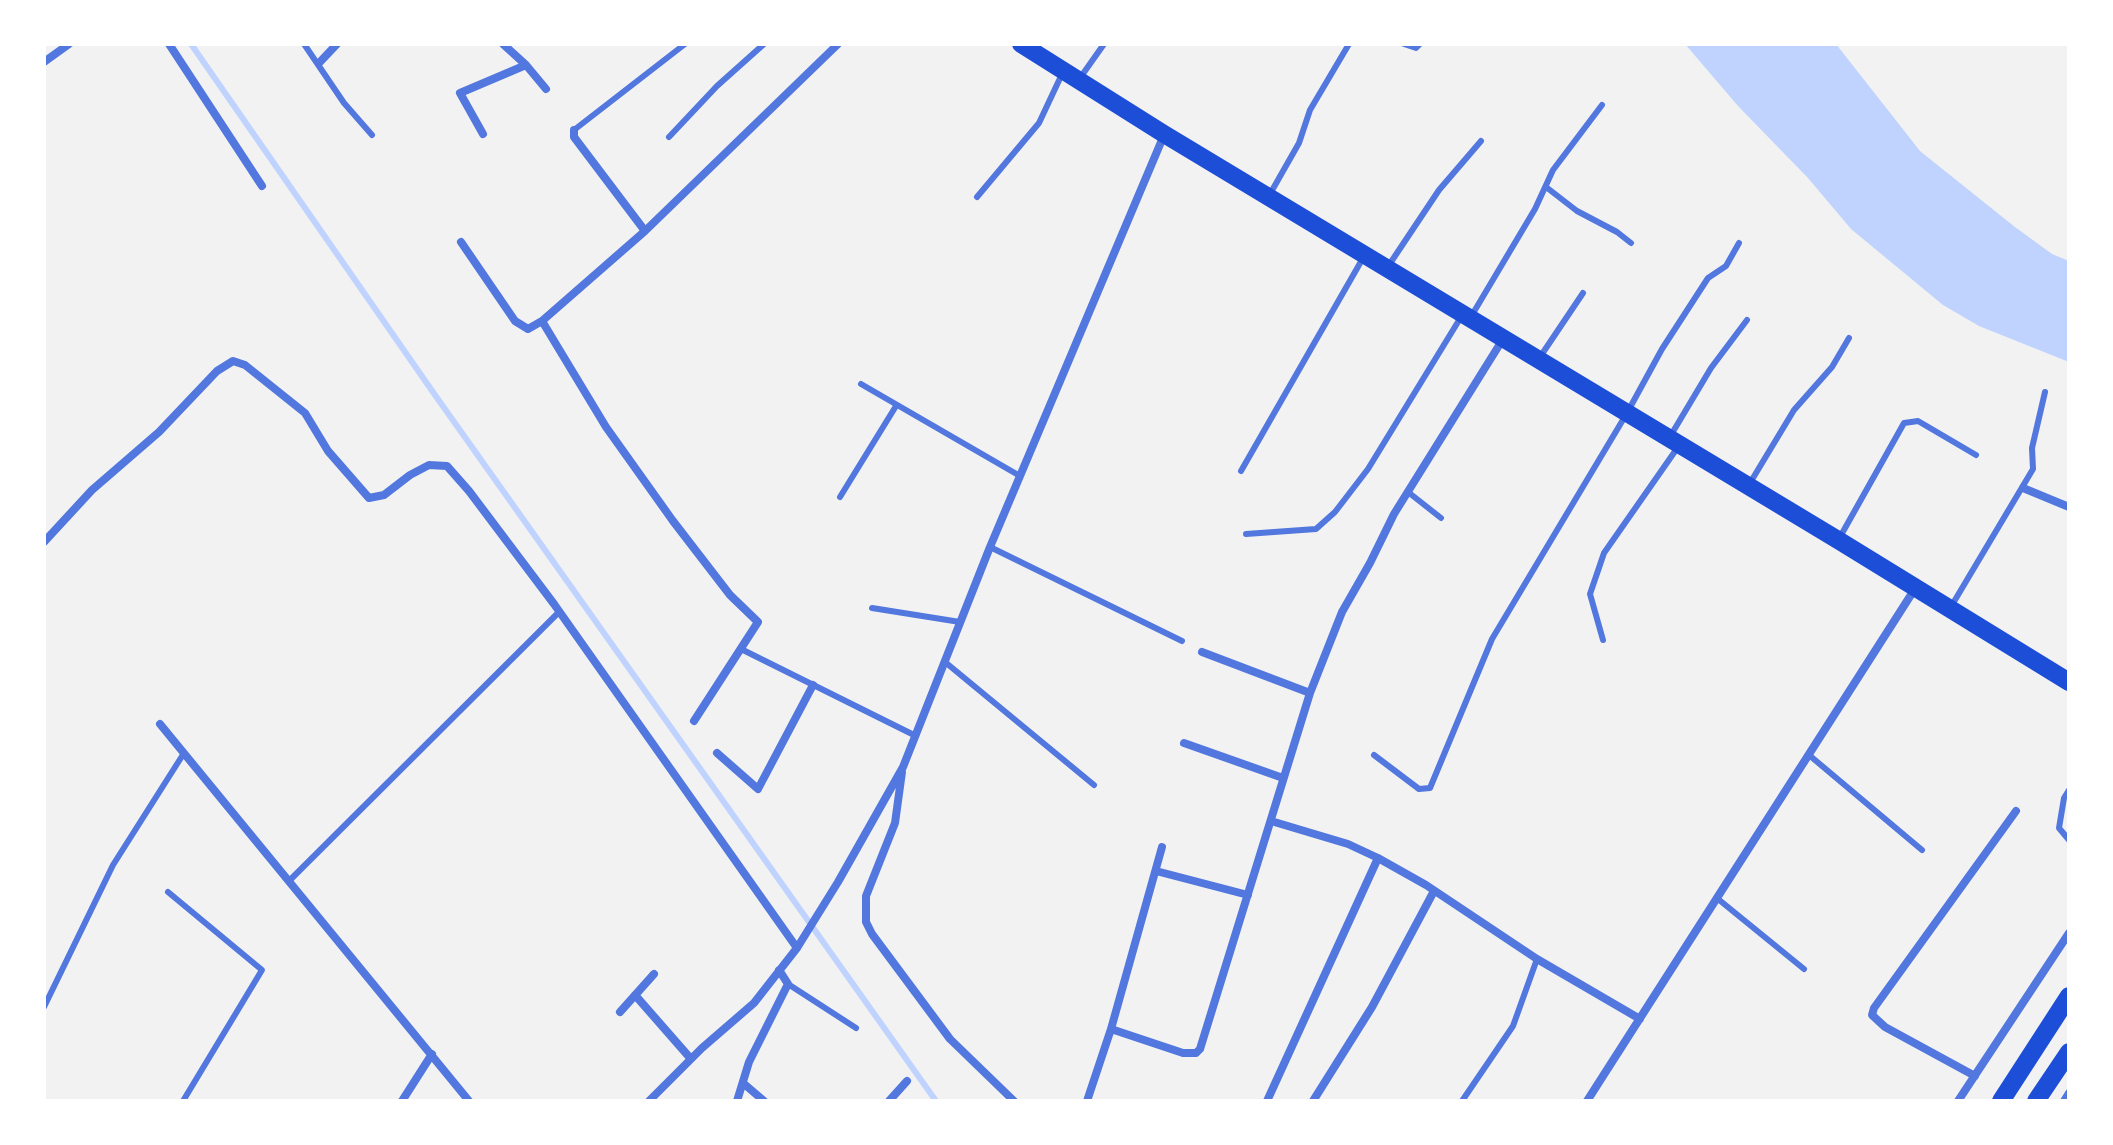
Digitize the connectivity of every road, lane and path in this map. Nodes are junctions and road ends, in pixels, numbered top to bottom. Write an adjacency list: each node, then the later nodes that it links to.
1 (69, 44): 14 (street)
2 (169, 44): 26 (street)
3 (304, 44): 15 (lane)
4 (337, 44): 15 (street)
5 (503, 44): 16 (street)
6 (685, 44): 20 (lane)
7 (764, 44): 24 (lane)
8 (838, 44): 30 (street)
9 (1021, 44): 17 (main road)
10 (1104, 44): 17 (lane)
11 (1349, 44): 29 (lane)
12 (1404, 44): 13 (lane)
13 (1420, 44)
14 (44, 62)
15 (319, 63): 23 (lane)
16 (526, 65): 18 (street); 21 (street)
17 (1070, 76): 22 (main road); 28 (lane)
18 (546, 89)
19 (1602, 105): 27 (lane)
20 (574, 130): 30 (street)
21 (483, 134)
22 (1164, 134): 29 (main road); 50 (street)
23 (372, 135)
24 (669, 137)
25 (1481, 141): 35 (lane)
26 (262, 186)
27 (1546, 187): 32 (lane); 37 (lane)
28 (977, 197)
29 (1268, 197): 34 (main road)
30 (645, 231): 39 (street)
31 (461, 242): 39 (street)
32 (1631, 243)
33 (1739, 243): 46 (lane)
34 (1365, 255): 35 (main road); 49 (lane)
35 (1387, 268): 37 (main road)
36 (1583, 293): 42 (lane)
37 (1466, 316): 40 (main road); 57 (lane)
38 (1747, 320): 47 (lane)
39 (542, 321): 68 (street)
40 (1503, 338): 42 (main road); 53 (street)
41 (1849, 338): 51 (lane)
42 (1538, 360): 46 (main road)
43 (861, 384): 45 (lane)
44 (2045, 392): 52 (lane)
45 (896, 406): 50 (lane); 54 (lane)
46 (1627, 413): 47 (main road); 80 (lane)
47 (1675, 442): 51 (main road); 66 (lane)
48 (1976, 455): 58 (lane)
49 (1241, 471)
50 (1020, 476): 60 (street)
51 (1748, 486): 58 (main road)
52 (2023, 488): 55 (street); 63 (lane)
53 (1408, 492): 56 (lane); 73 (street)
54 (840, 497)
55 (2069, 507)
56 (1441, 518)
57 (1246, 534)
58 (1838, 540): 61 (main road)
59 (44, 542): 64 (street)
60 (990, 547): 65 (street); 67 (lane)
61 (1916, 587): 63 (main road); 81 (street)
62 (872, 608): 65 (lane)
63 (1950, 609): 71 (main road)
64 (559, 612): 93 (lane); 99 (street)
65 (960, 622): 70 (street)
66 (1603, 640)
67 (1182, 641)
68 (741, 649): 72 (lane); 74 (street)
69 (1202, 652): 73 (street)
70 (945, 662): 76 (street); 84 (lane)
71 (2069, 682)
72 (813, 685): 76 (lane); 79 (street)
73 (1310, 693): 83 (street)
74 (694, 721)
75 (160, 724): 78 (street)
76 (916, 736): 82 (street)
77 (1184, 743): 83 (street)
78 (184, 753): 93 (street); 107 (lane)
79 (717, 753)
80 (1374, 755)
81 (1809, 755): 90 (lane); 97 (street)
82 (903, 767): 99 (street); 126 (street)
83 (1283, 778): 87 (street)
84 (1094, 785)
85 (2069, 790): 88 (lane)
86 (2016, 811): 115 (street)
87 (1271, 821): 91 (street); 96 (street)
88 (2069, 840)
89 (1162, 847): 92 (street)
90 (1922, 850)
91 (1378, 858): 94 (street); 128 (street)
92 (1156, 871): 96 (street); 111 (street)
93 (289, 881): 112 (street)
94 (1434, 891): 100 (street); 129 (street)
95 (168, 892): 119 (lane)
96 (1248, 895): 111 (street)
97 (1718, 899): 101 (lane); 109 (street)
98 (2069, 933): 115 (street)
99 (797, 948): 102 (street)
100 (1537, 959): 109 (street); 130 (lane)
101 (1804, 969)
102 (779, 970): 104 (street); 113 (street)
103 (654, 974): 105 (street)
104 (788, 984): 110 (lane); 117 (street)
105 (635, 995): 108 (street); 113 (street)
106 (2069, 996): 133 (main road)
107 (44, 1007)
108 (620, 1012)
109 (1640, 1019): 131 (street)
110 (856, 1028)
111 (1111, 1029): 127 (street)
112 (432, 1054): 120 (street); 121 (street)
113 (691, 1059): 122 (street)
114 (2064, 1059): 134 (main road)
115 (1975, 1076): 132 (street)
116 (907, 1081): 125 (street)
117 (743, 1083): 123 (street); 124 (street)
118 (2069, 1093): 135 (street)
119 (183, 1101)
120 (402, 1101)
121 (469, 1101)
122 (649, 1101)
123 (737, 1101)
124 (764, 1101)
125 (889, 1101)
126 (1014, 1101)
127 (1087, 1101)
128 (1267, 1101)
129 (1313, 1101)
130 (1462, 1101)
131 (1587, 1101)
132 (1958, 1101)
133 (2001, 1101)
134 (2036, 1101)
135 (2064, 1101)

